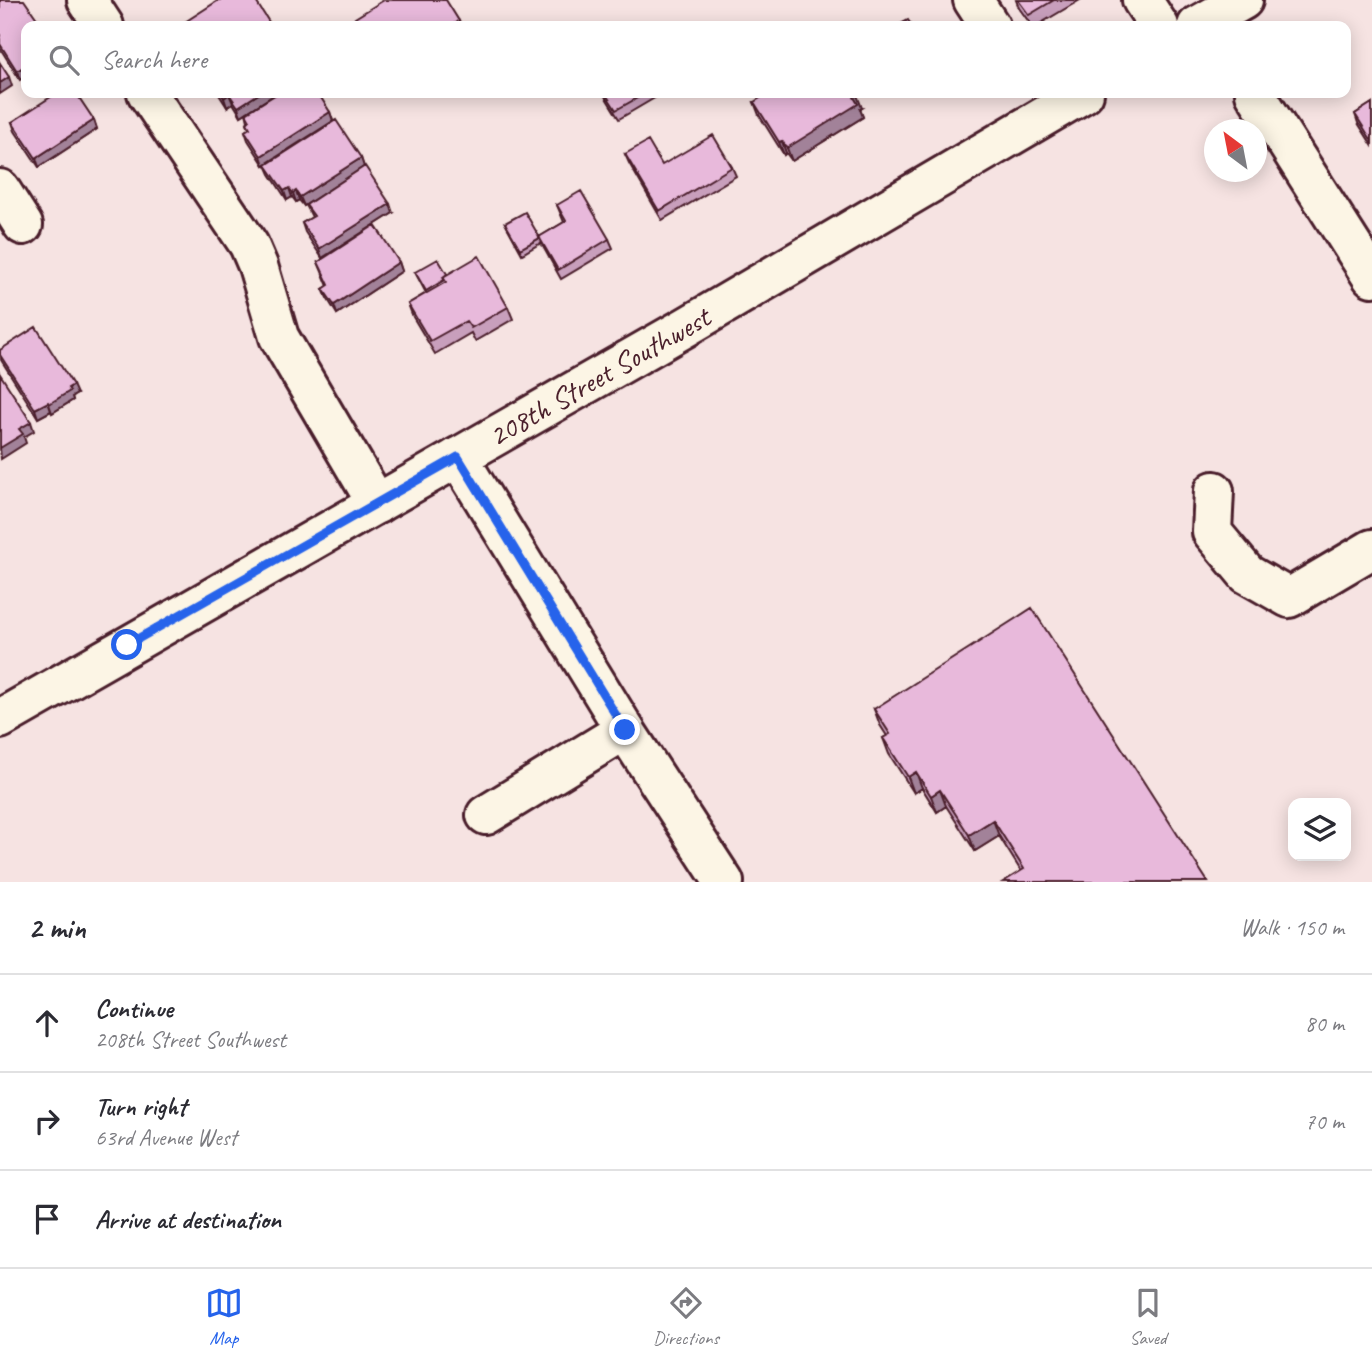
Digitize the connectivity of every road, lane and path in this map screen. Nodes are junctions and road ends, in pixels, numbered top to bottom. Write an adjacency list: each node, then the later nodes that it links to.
1 (87, 0): 4 (street)
2 (973, 0): 5 (street)
3 (1142, 0): 6 (street)
4 (101, 21)
5 (987, 21)
6 (1156, 21)
7 (150, 98): 16 (street)
8 (1064, 98): 10 (street, 208th Street Southwest)
9 (1258, 98): 13 (street)
10 (1040, 104): 14 (street, 208th Street Southwest)
11 (0, 189): 12 (street)
12 (23, 225)
13 (1372, 277)
14 (458, 457): 16 (street, 208th Street Southwest); 19 (street)
15 (1213, 491): 17 (street)
16 (377, 504): 18 (street, 208th Street Southwest)
17 (1372, 549)
18 (0, 719)
19 (625, 730): 20 (street); 21 (street)
20 (486, 815)
21 (724, 882)

